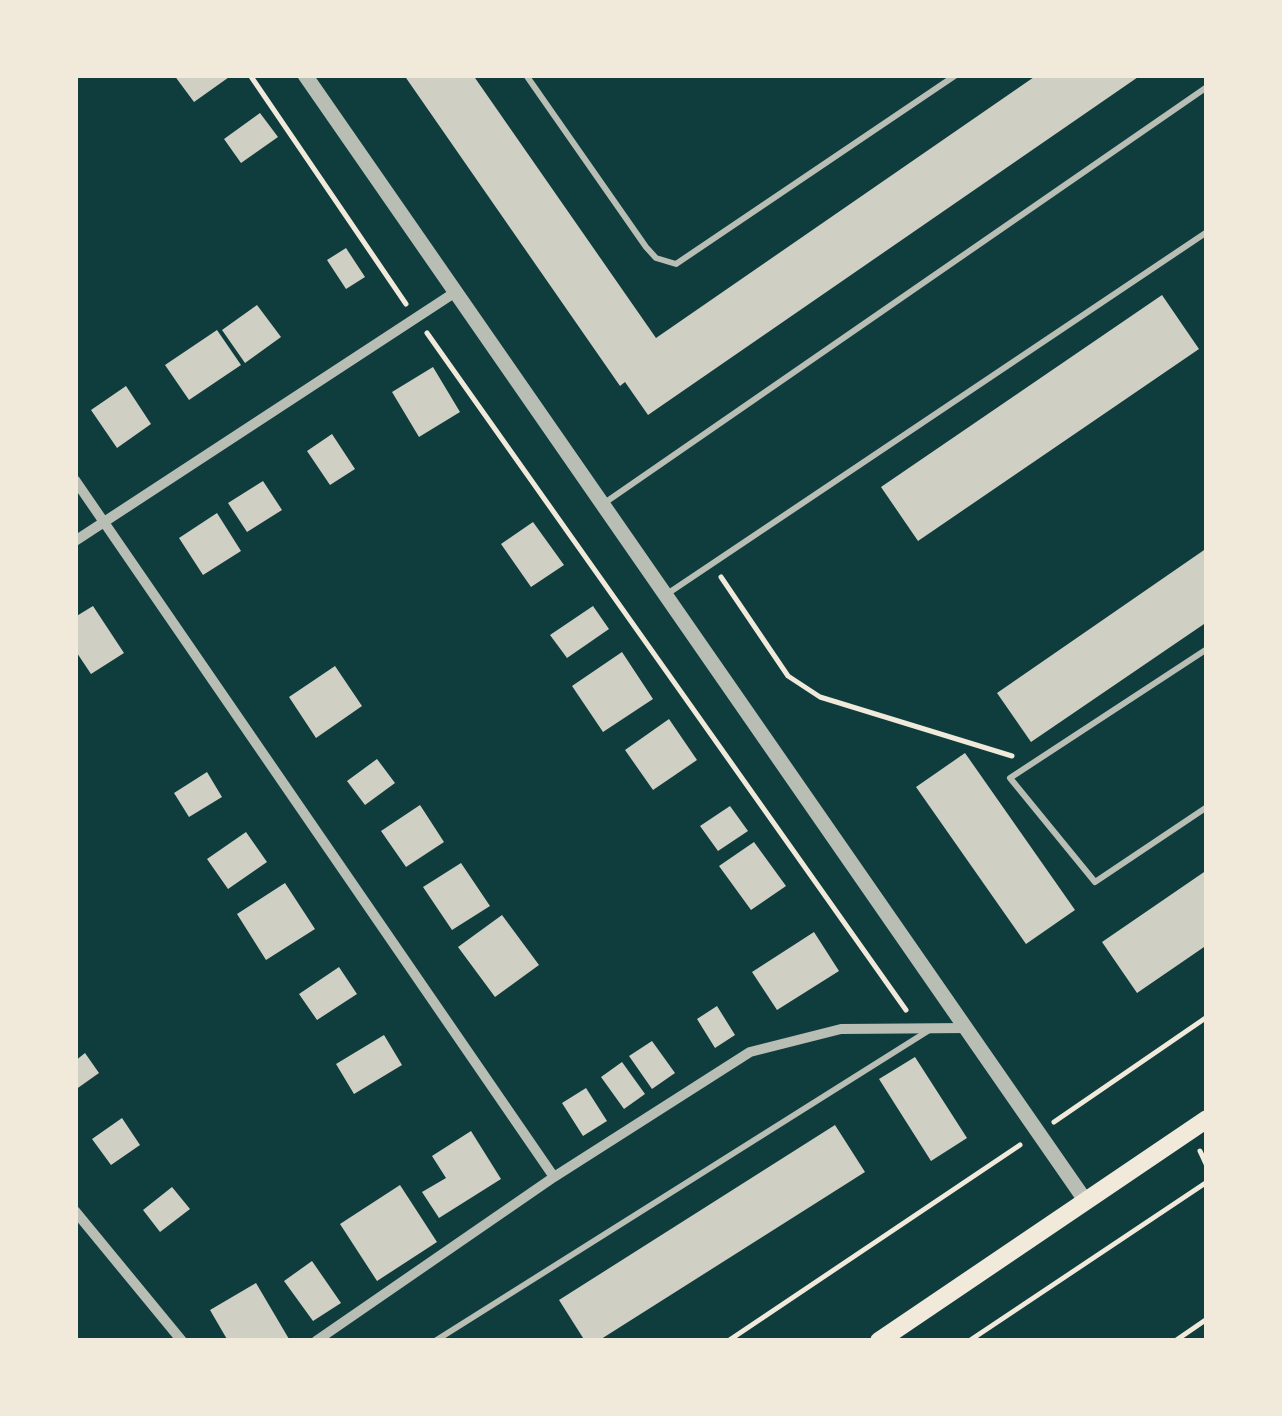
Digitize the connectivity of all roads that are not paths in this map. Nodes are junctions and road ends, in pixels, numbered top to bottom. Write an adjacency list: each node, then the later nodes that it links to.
1 (305, 75): 6 (street)
2 (526, 75): 3 (lane)
3 (956, 75)
4 (1207, 87): 8 (lane)
5 (1207, 232): 11 (lane)
6 (454, 294): 8 (street); 9 (street)
7 (75, 480): 9 (street)
8 (603, 504): 11 (street)
9 (104, 521): 10 (street); 17 (street)
10 (75, 540)
11 (666, 594): 14 (street)
12 (1207, 648): 13 (lane)
13 (1207, 807)
14 (968, 1028): 15 (street); 18 (street)
15 (932, 1029): 17 (street); 22 (lane)
16 (1207, 1119): 18 (main road)
17 (554, 1177): 21 (street)
18 (1085, 1200): 23 (main road)
19 (75, 1211): 20 (street)
20 (182, 1341)
21 (316, 1341)
22 (436, 1341)
23 (878, 1341)

